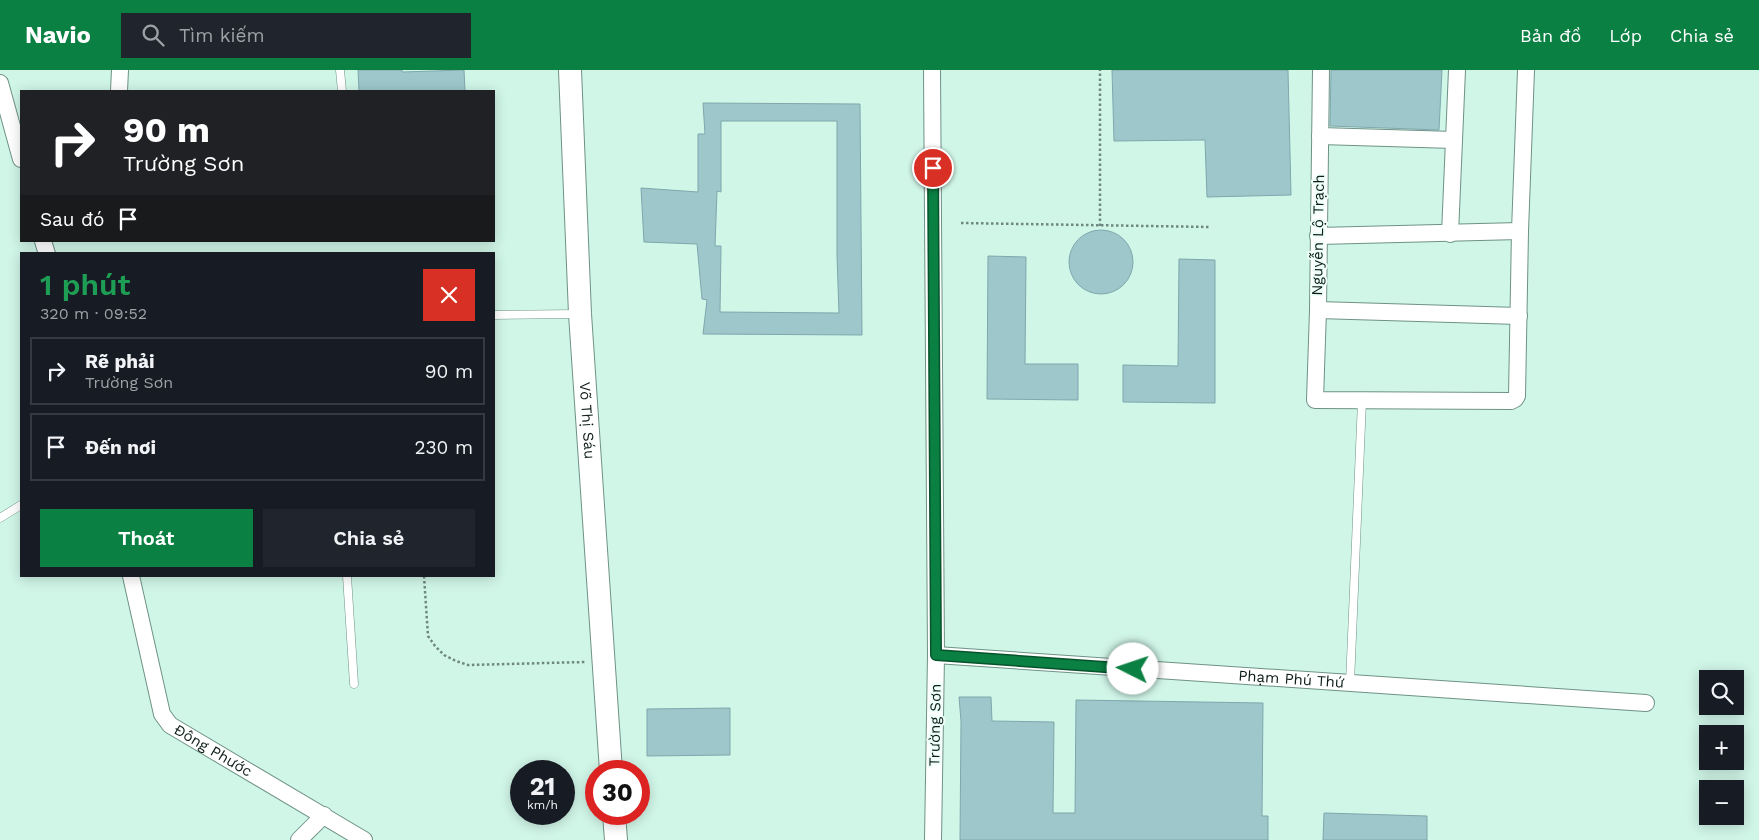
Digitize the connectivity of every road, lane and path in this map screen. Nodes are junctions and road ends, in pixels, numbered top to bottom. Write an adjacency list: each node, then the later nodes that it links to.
1 (120, 70): 10 (street)
2 (340, 70): 11 (lane)
3 (570, 70): 23 (main road, Võ Thị Sáu)
4 (932, 70): 32 (street, Trường Sơn)
5 (1100, 70): 17 (path)
6 (1321, 70): 13 (street, Nguyễn Lộ Trạch)
7 (1458, 70): 14 (street)
8 (1526, 70): 19 (street)
9 (0, 83): 12 (street)
10 (119, 90)
11 (342, 90)
12 (10, 115): 15 (street)
13 (1320, 136): 14 (street); 21 (street, Nguyễn Lộ Trạch)
14 (1454, 140): 20 (street)
15 (20, 155)
16 (962, 224): 17 (path)
17 (1100, 226): 18 (path)
18 (1210, 228)
19 (1520, 231): 20 (street); 25 (street)
20 (1450, 234): 21 (street)
21 (1318, 236): 22 (street, Nguyễn Lộ Trạch)
22 (1318, 310): 25 (street); 26 (street, Nguyễn Lộ Trạch)
23 (580, 314): 24 (lane); 33 (main road, Võ Thị Sáu)
24 (495, 315)
25 (1520, 316): 26 (street)
26 (1362, 401): 34 (lane)
27 (20, 506): 28 (lane)
28 (0, 518)
29 (131, 577): 38 (street, Đông Phước)
30 (347, 577): 35 (lane)
31 (424, 577): 33 (path)
32 (936, 655): 34 (street, Phạm Phú Thứ); 43 (street, Trường Sơn)
33 (602, 661): 37 (main road, Võ Thị Sáu)
34 (1350, 683): 36 (street, Phạm Phú Thứ)
35 (354, 684)
36 (1646, 703)
37 (610, 760)
38 (324, 815): 40 (street); 41 (street, Đông Phước)
39 (615, 825): 42 (main road)
40 (299, 840)
41 (364, 840)
42 (616, 840)
43 (933, 840)

